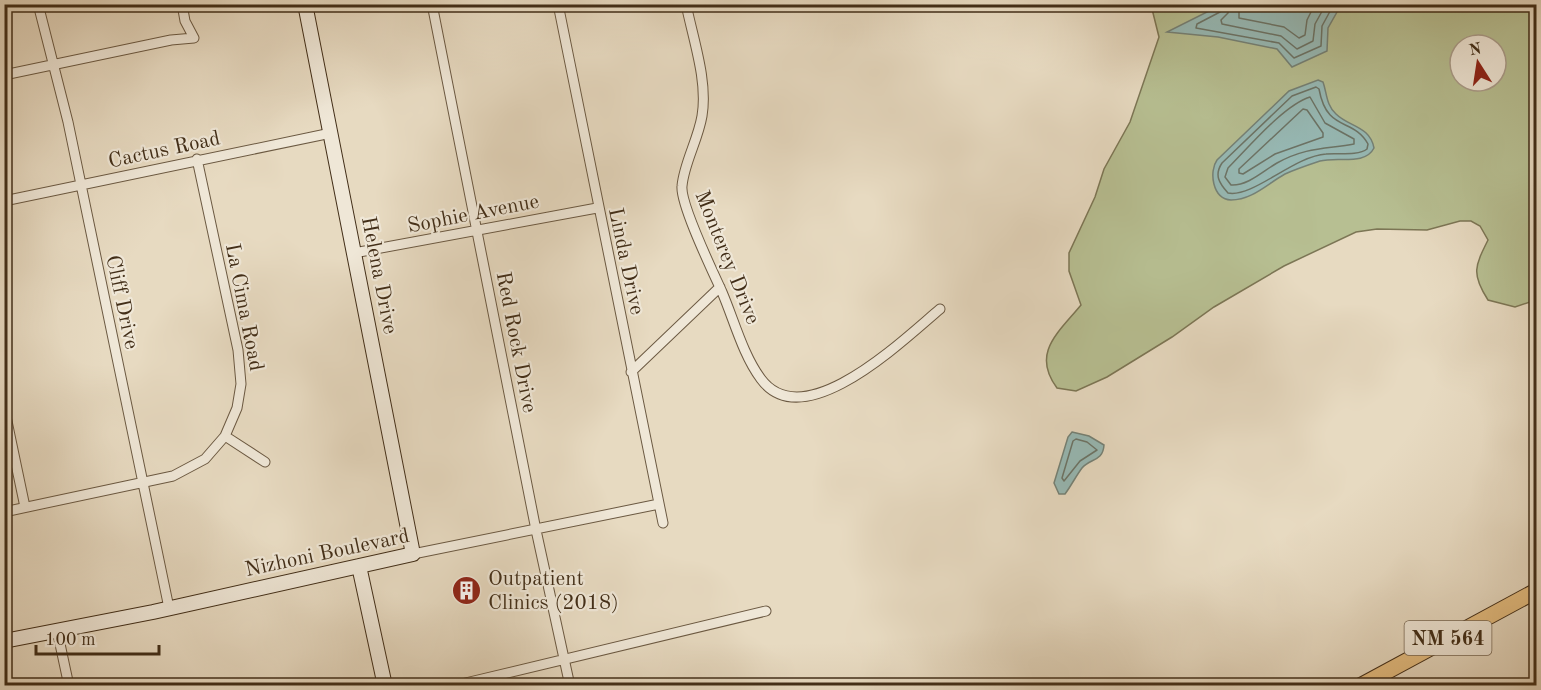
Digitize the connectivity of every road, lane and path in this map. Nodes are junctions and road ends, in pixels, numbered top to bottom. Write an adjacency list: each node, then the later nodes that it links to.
1 (38, 4): 7 (street, Cliff Drive)
2 (182, 4): 7 (street)
3 (306, 4): 9 (main road, Helena Drive)
4 (432, 4): 14 (street, Red Rock Drive)
5 (558, 4): 13 (street, Linda Drive)
6 (686, 4): 16 (street, Monterey Drive)
7 (55, 64): 8 (street); 11 (street, Cliff Drive)
8 (4, 75)
9 (331, 133): 10 (street, Cactus Road); 15 (main road, Helena Drive)
10 (197, 159): 11 (street, Cactus Road); 20 (street, La Cima Road)
11 (80, 185): 12 (street, Cactus Road); 22 (street, Cliff Drive)
12 (4, 201)
13 (597, 208): 14 (street, Sophie Avenue); 18 (street, Linda Drive)
14 (476, 230): 15 (street, Sophie Avenue); 27 (street, Red Rock Drive)
15 (354, 253): 28 (main road, Helena Drive)
16 (720, 287): 17 (street, Monterey Drive); 18 (street)
17 (939, 309)
18 (631, 372): 23 (street, Linda Drive)
19 (4, 407): 24 (street)
20 (225, 436): 21 (street); 22 (street, La Cima Road)
21 (265, 462)
22 (143, 484): 24 (street, La Cima Road); 31 (street, Cliff Drive)
23 (659, 504): 26 (street, Linda Drive); 27 (street, Nizhoni Boulevard)
24 (25, 507): 25 (street, La Cima Road)
25 (4, 512)
26 (663, 523)
27 (536, 530): 28 (street, Nizhoni Boulevard); 35 (street, Red Rock Drive)
28 (413, 554): 29 (main road, Nizhoni Boulevard)
29 (360, 566): 31 (main road, Nizhoni Boulevard); 37 (main road)
30 (1536, 591): 40 (main road, NM 564)
31 (169, 608): 33 (main road, Nizhoni Boulevard)
32 (766, 611): 35 (street)
33 (57, 630): 34 (main road, Nizhoni Boulevard); 36 (street)
34 (4, 641)
35 (565, 658): 38 (street); 39 (street, Red Rock Drive)
36 (69, 686)
37 (385, 686)
38 (453, 686)
39 (570, 686)
40 (1360, 686)

